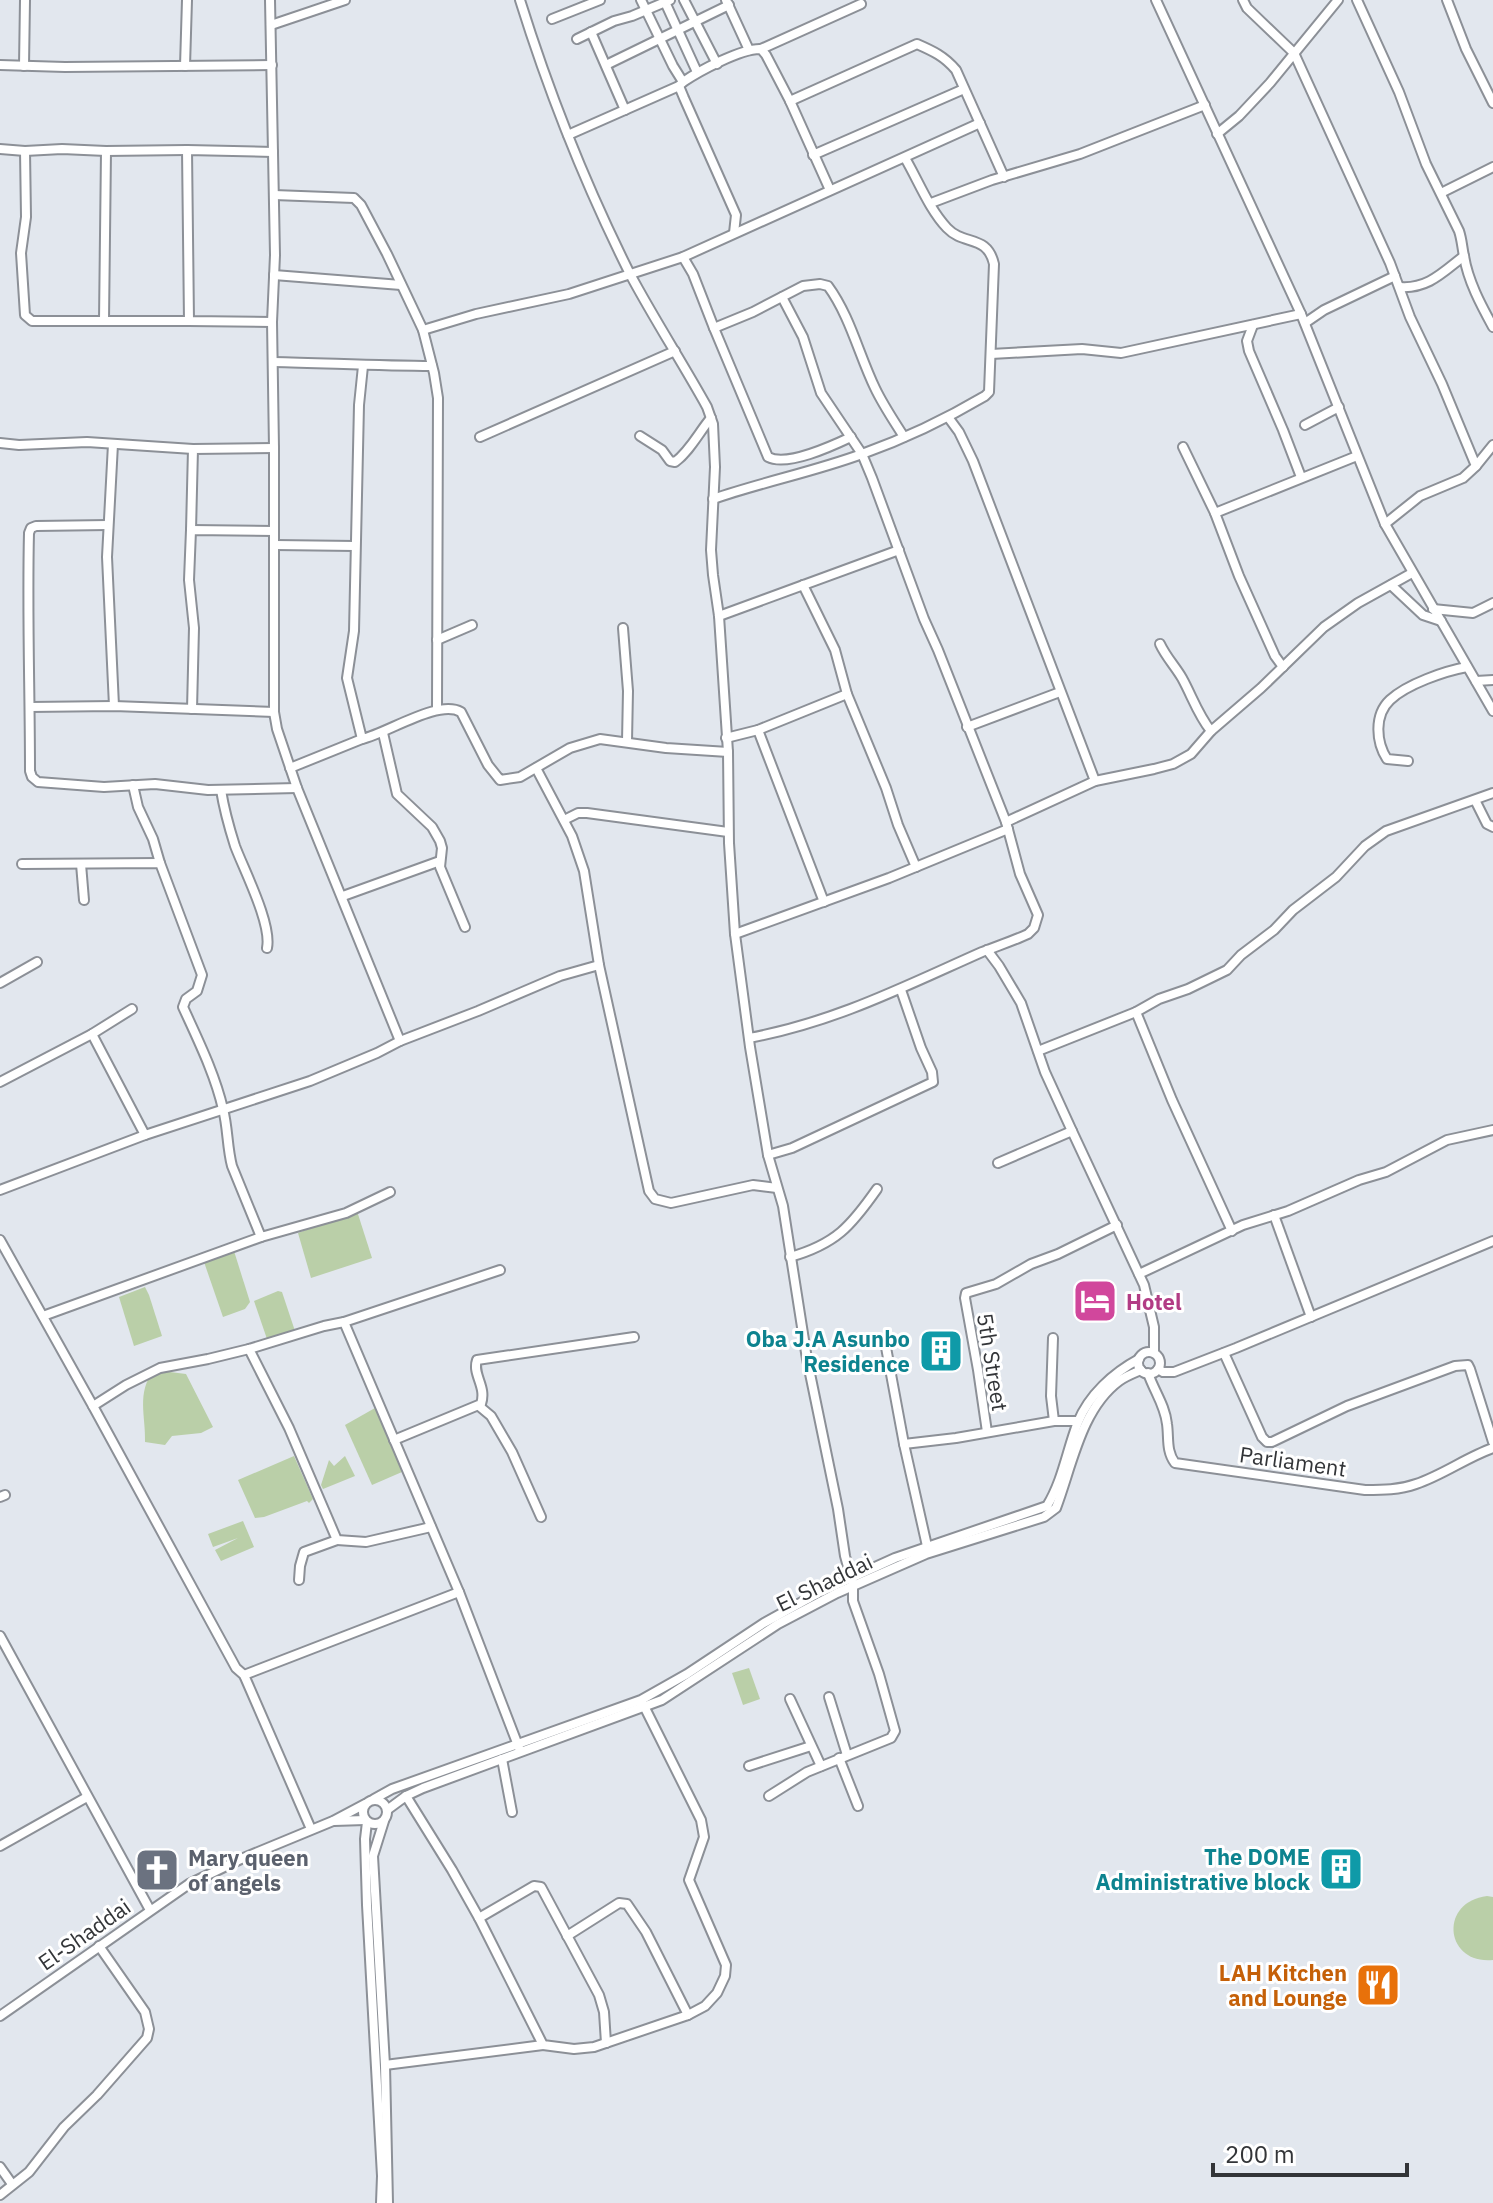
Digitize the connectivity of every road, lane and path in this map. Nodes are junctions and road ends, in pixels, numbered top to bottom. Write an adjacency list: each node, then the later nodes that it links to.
1 (25, 0): 32 (street)
2 (187, 0): 33 (street)
3 (270, 0): 20 (street)
4 (345, 0): 20 (street)
5 (520, 0): 43 (street)
6 (600, 0): 18 (street)
7 (641, 0): 17 (street)
8 (684, 0): 19 (street)
9 (1156, 0): 39 (street)
10 (1243, 0): 27 (street)
11 (1338, 0): 27 (street)
12 (1357, 0): 54 (street)
13 (1447, 0): 38 (street)
14 (668, 1): 17 (street); 21 (street)
15 (727, 2): 19 (street); 26 (street)
16 (861, 4): 25 (street)
17 (646, 10): 22 (street); 24 (street)
18 (552, 19)
19 (695, 23): 21 (street); 28 (street)
20 (271, 25): 30 (street)
21 (678, 30): 24 (street); 34 (street)
22 (591, 32): 23 (street); 31 (street)
23 (577, 39)
24 (659, 39): 31 (street); 35 (street)
25 (761, 49): 26 (street); 37 (street)
26 (749, 50): 28 (street)
27 (1294, 53): 42 (street); 64 (street)
28 (717, 64): 34 (street)
29 (0, 65): 32 (street)
30 (272, 65): 33 (street); 48 (street)
31 (606, 65): 40 (street)
32 (24, 66): 33 (street)
33 (185, 66)
34 (697, 72): 35 (street)
35 (681, 84): 40 (street); 57 (street)
36 (964, 89): 37 (street); 41 (street); 49 (street)
37 (790, 101): 49 (street)
38 (1493, 103)
39 (1205, 105): 42 (street); 52 (street)
40 (625, 110): 43 (street)
41 (980, 123): 50 (street); 52 (street)
42 (1217, 134): 68 (street)
43 (568, 135): 63 (street)
44 (0, 149): 46 (street)
45 (187, 150): 47 (street); 48 (street); 70 (street)
46 (25, 151): 47 (street); 69 (street)
47 (106, 151): 69 (street)
48 (273, 152): 55 (street)
49 (813, 155): 53 (street)
50 (905, 158): 53 (street); 56 (street)
51 (1493, 167): 54 (street)
52 (1004, 177): 56 (street)
53 (830, 190): 58 (street)
54 (1441, 193): 60 (street)
55 (274, 195): 62 (street); 65 (street)
56 (931, 203): 78 (street)
57 (736, 215): 58 (street); 59 (street)
58 (756, 223): 59 (street)
59 (734, 233): 61 (street)
60 (1464, 256): 66 (street); 74 (street)
61 (683, 257): 63 (street); 75 (street)
62 (274, 275): 65 (street); 71 (street)
63 (631, 275): 76 (street); 77 (street)
64 (1395, 276): 66 (street); 72 (street)
65 (401, 285): 76 (street)
66 (1400, 287): 98 (street)
67 (782, 297): 75 (street); 88 (street); 89 (street)
68 (1301, 314): 72 (street); 73 (street)
69 (104, 321): 70 (street)
70 (189, 321): 71 (street)
71 (272, 322): 79 (street)
72 (1305, 323): 82 (street)
73 (1253, 325): 78 (street); 99 (street)
74 (1493, 327)
75 (714, 328): 88 (street)
76 (423, 330): 81 (street)
77 (675, 351): 84 (street); 87 (street)
78 (991, 354): 83 (street)
79 (273, 362): 80 (street); 94 (street)
80 (363, 366): 81 (street); 107 (street)
81 (432, 366): 118 (street)
82 (1339, 407): 85 (street); 97 (street)
83 (948, 417): 89 (street); 124 (street)
84 (711, 418): 86 (street); 100 (street)
85 (1305, 425)
86 (640, 436)
87 (480, 437)
88 (851, 437): 96 (street)
89 (904, 437): 96 (street)
90 (0, 443): 91 (street)
91 (113, 444): 95 (street); 103 (street)
92 (1493, 445): 98 (street)
93 (1183, 447): 101 (street)
94 (274, 448): 95 (street); 105 (street)
95 (193, 449): 104 (street)
96 (862, 454): 100 (street); 108 (street)
97 (1357, 456): 99 (street); 102 (street)
98 (1476, 466): 102 (street)
99 (1301, 477): 101 (street)
100 (713, 499): 114 (street)
101 (1215, 513): 120 (street)
102 (1385, 524): 109 (street)
103 (108, 525): 126 (street); 127 (street)
104 (191, 530): 105 (street); 128 (street)
105 (274, 531): 106 (street)
106 (275, 545): 107 (street); 131 (street)
107 (355, 546): 137 (street)
108 (899, 550): 110 (street); 132 (street)
109 (1412, 573): 111 (street); 113 (street)
110 (803, 585): 114 (street); 125 (street)
111 (1391, 585): 115 (street); 120 (street)
112 (1493, 603): 113 (street)
113 (1433, 609): 115 (street)
114 (719, 616): 136 (street)
115 (1441, 621): 121 (street)
116 (472, 625): 118 (street)
117 (623, 628): 138 (street)
118 (437, 640): 129 (street)
119 (1160, 644): 134 (street)
120 (1283, 667): 134 (street)
121 (1467, 667): 123 (street); 140 (street)
122 (1493, 680): 123 (street)
123 (1476, 681): 130 (street)
124 (1060, 692): 132 (street); 143 (street)
125 (847, 694): 133 (street); 157 (street)
126 (114, 706): 127 (street); 128 (street)
127 (30, 707): 144 (street)
128 (192, 709): 131 (street)
129 (437, 710): 135 (street); 142 (street)
130 (1493, 711)
131 (274, 712): 141 (street)
132 (967, 727): 150 (street)
133 (758, 730): 136 (street); 160 (street)
134 (1211, 731): 143 (street)
135 (383, 733): 137 (street); 153 (street)
136 (726, 738): 139 (street)
137 (362, 739): 141 (street)
138 (627, 741): 139 (street); 142 (street)
139 (728, 752): 152 (street)
140 (1408, 761)
141 (290, 768): 145 (street)
142 (536, 768): 149 (street)
143 (1095, 781): 150 (street)
144 (133, 785): 146 (street); 154 (street)
145 (297, 788): 146 (street); 158 (street)
146 (221, 790): 163 (street)
147 (1493, 793): 148 (street)
148 (1475, 800): 151 (street); 170 (street)
149 (564, 820): 152 (street); 166 (street)
150 (1007, 826): 157 (street); 164 (street)
151 (1493, 827)
152 (728, 832): 162 (street)
153 (440, 861): 158 (street); 161 (street)
154 (160, 863): 156 (street); 176 (street)
155 (22, 864): 156 (street)
156 (81, 864): 159 (street)
157 (916, 867): 160 (street)
158 (343, 896): 173 (street)
159 (84, 900)
160 (824, 902): 162 (street)
161 (465, 927)
162 (735, 934): 172 (street)
163 (267, 948)
164 (987, 950): 168 (street); 174 (street)
165 (37, 962): 167 (street)
166 (599, 965): 173 (street); 182 (street)
167 (0, 983)
168 (901, 990): 172 (street); 180 (street)
169 (132, 1009): 171 (street)
170 (1136, 1012): 174 (street); 188 (street)
171 (92, 1034): 175 (street); 179 (street)
172 (749, 1038): 180 (street)
173 (400, 1041): 176 (street)
174 (1038, 1051): 178 (street)
175 (0, 1082)
176 (224, 1110): 179 (street); 189 (street)
177 (1493, 1130): 186 (street)
178 (1072, 1131): 181 (street); 187 (street)
179 (145, 1135): 184 (street)
180 (768, 1155): 182 (street)
181 (998, 1163)
182 (777, 1188): 192 (street)
183 (877, 1189): 192 (street)
184 (0, 1190)
185 (390, 1192): 189 (street)
186 (1274, 1215): 188 (street); 196 (street)
187 (1117, 1225): 194 (street); 211 (street, 5th Street)
188 (1232, 1231): 194 (street)
189 (261, 1237): 195 (street)
190 (0, 1240): 195 (street)
191 (1493, 1241): 196 (street)
192 (790, 1257): 220 (street)
193 (500, 1270): 197 (street)
194 (1139, 1274): 202 (street)
195 (43, 1316): 207 (street)
196 (1311, 1317): 203 (street)
197 (344, 1322): 201 (street); 212 (street)
198 (634, 1337): 208 (street)
199 (1053, 1338): 209 (street)
200 (885, 1342): 213 (street)
201 (249, 1349): 207 (street); 217 (street)
202 (1154, 1353): 204 (street); 205 (street)
203 (1224, 1353): 205 (street); 214 (street)
204 (1139, 1359): 206 (street); 210 (street)
205 (1158, 1369): 206 (street)
206 (1144, 1372): 214 (street, Parliament); 220 (street, El Shaddai)
207 (93, 1406): 223 (street)
208 (479, 1406): 212 (street); 215 (street)
209 (1054, 1421): 210 (street, 5th Street); 211 (street, 5th Street)
210 (1078, 1421): 218 (street)
211 (987, 1432): 213 (street, 5th Street)
212 (394, 1440): 216 (street)
213 (904, 1444): 218 (street)
214 (1493, 1445)
215 (541, 1517)
216 (431, 1527): 217 (street); 221 (street)
217 (337, 1540): 219 (street)
218 (927, 1546): 220 (street)
219 (299, 1580)
220 (852, 1582): 226 (street); 229 (street)
221 (459, 1592): 223 (street); 228 (street)
222 (0, 1636): 235 (street)
223 (244, 1675): 243 (street)
224 (829, 1697): 229 (street)
225 (790, 1699): 227 (street)
226 (642, 1704): 228 (street); 250 (street)
227 (811, 1746): 231 (street); 232 (street)
228 (519, 1749): 230 (street); 236 (street, El-Shaddai)
229 (843, 1757): 232 (street); 237 (street)
230 (502, 1759): 233 (street); 239 (street)
231 (749, 1766)
232 (821, 1766): 234 (street)
233 (406, 1796): 238 (street); 246 (street)
234 (769, 1796)
235 (87, 1797): 244 (street); 245 (street)
236 (369, 1802): 238 (street); 240 (street, El-Shaddai); 241 (street)
237 (858, 1806)
238 (387, 1810): 242 (street)
239 (512, 1812)
240 (333, 1821): 241 (street); 243 (street, El-Shaddai)
241 (366, 1821): 242 (street); 249 (street)
242 (384, 1821): 249 (street)
243 (311, 1829): 245 (street, El-Shaddai)
244 (0, 1846)
245 (150, 1910): 248 (street, El-Shaddai)
246 (479, 1918): 247 (street); 253 (street)
247 (567, 1936): 250 (street); 252 (street)
248 (99, 1946): 251 (street, El-Shaddai); 257 (street)
249 (374, 1972): 254 (street); 256 (street)
250 (688, 2015): 252 (street)
251 (0, 2016)
252 (606, 2043): 253 (street)
253 (543, 2045): 254 (street)
254 (385, 2065): 256 (street)
255 (0, 2167): 257 (street)
256 (385, 2176): 259 (street); 260 (street)
257 (12, 2184): 258 (street)
258 (0, 2195)
259 (381, 2203)
260 (388, 2203)

